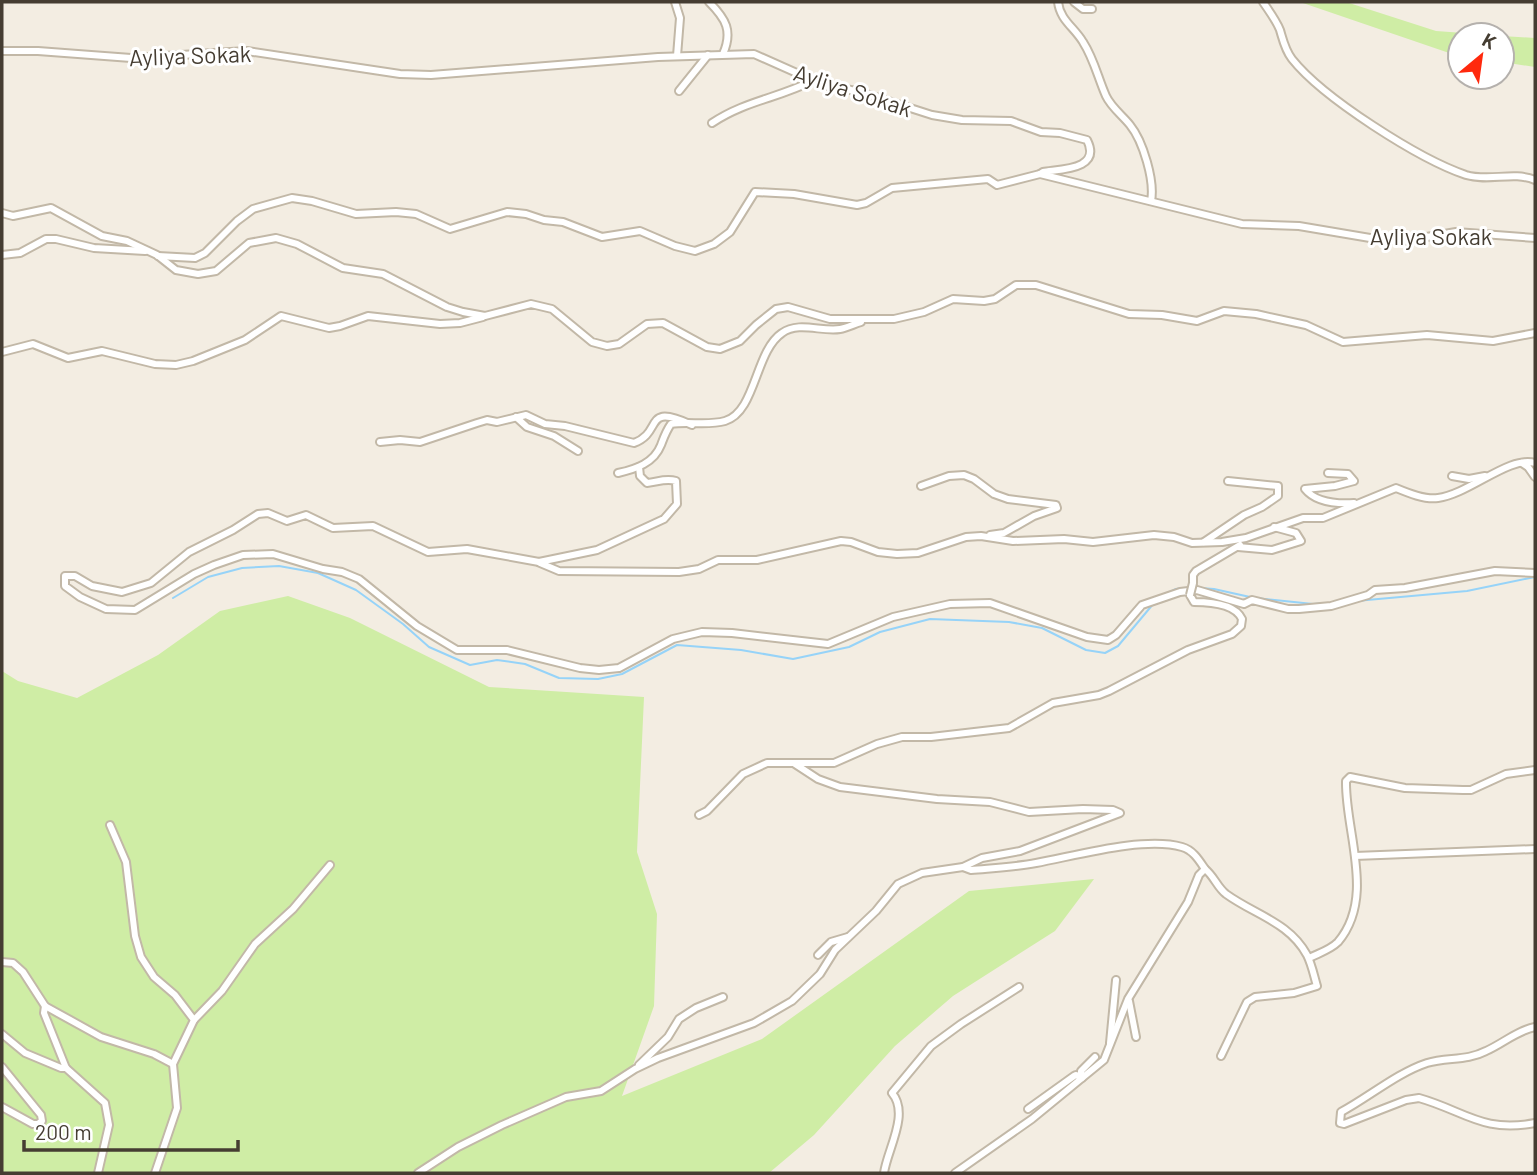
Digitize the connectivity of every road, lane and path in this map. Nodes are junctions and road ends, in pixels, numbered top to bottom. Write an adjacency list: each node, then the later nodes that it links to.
1 (675, 2): 10 (street)
2 (709, 2): 8 (street)
3 (1058, 2): 16 (street)
4 (1074, 2): 6 (street)
5 (1263, 2): 15 (street)
6 (1092, 9)
7 (2, 51): 10 (street, Ayliya Sokak)
8 (723, 54): 9 (street, Ayliya Sokak); 11 (street, Ayliya Sokak)
9 (708, 55): 10 (street, Ayliya Sokak); 12 (street)
10 (677, 56)
11 (812, 81): 13 (street); 14 (street, Ayliya Sokak)
12 (679, 91)
13 (712, 123)
14 (1040, 174): 16 (street, Ayliya Sokak); 21 (street)
15 (1535, 180)
16 (1151, 201): 18 (street, Ayliya Sokak)
17 (2, 213): 19 (street)
18 (1535, 238)
19 (147, 251): 20 (street); 21 (street)
20 (2, 255)
21 (157, 256): 22 (street)
22 (485, 316): 23 (street); 25 (street)
23 (866, 320): 24 (street); 27 (street)
24 (1535, 333)
25 (2, 352)
26 (516, 417): 27 (street); 28 (street); 29 (street)
27 (692, 425): 32 (street)
28 (380, 442)
29 (578, 451)
30 (1520, 462): 31 (street); 35 (street); 37 (street)
31 (1535, 463)
32 (639, 467): 33 (street); 46 (street)
33 (618, 473)
34 (1328, 473): 40 (street)
35 (1492, 475): 36 (street); 40 (street)
36 (1452, 477)
37 (1535, 477)
38 (1228, 481): 44 (street)
39 (921, 486): 42 (street)
40 (1360, 503): 41 (street)
41 (1273, 527): 43 (street); 45 (street)
42 (981, 536): 44 (street); 46 (street)
43 (1246, 538): 44 (street); 45 (street)
44 (1202, 543)
45 (1238, 547): 48 (street, bridge)
46 (539, 562): 47 (street)
47 (1535, 573)
48 (795, 764): 50 (street); 55 (street)
49 (1535, 770): 53 (street)
50 (699, 815)
51 (110, 825): 66 (street)
52 (1535, 849): 53 (street)
53 (1355, 856): 59 (street)
54 (330, 865): 66 (street)
55 (963, 867): 56 (street); 57 (street)
56 (1205, 869): 59 (street); 64 (street)
57 (848, 937): 58 (street); 76 (street)
58 (818, 955)
59 (1309, 958): 71 (street)
60 (2, 962): 65 (street)
61 (1116, 980): 70 (street)
62 (1019, 987): 84 (street)
63 (723, 997): 76 (street)
64 (1128, 999): 69 (street); 70 (street)
65 (45, 1006): 73 (street); 75 (street)
66 (194, 1020): 73 (street)
67 (1535, 1027): 80 (street)
68 (2, 1034): 75 (street)
69 (1136, 1037)
70 (1109, 1051): 77 (street)
71 (1222, 1056)
72 (1096, 1057): 77 (street)
73 (173, 1063): 82 (street)
74 (2, 1067): 78 (street)
75 (66, 1068): 81 (street)
76 (635, 1069): 83 (street)
77 (1082, 1078): 79 (street); 85 (street)
78 (2, 1107)
79 (1028, 1109)
80 (1535, 1123)
81 (98, 1173)
82 (155, 1173)
83 (418, 1173)
84 (884, 1173)
85 (955, 1173)

